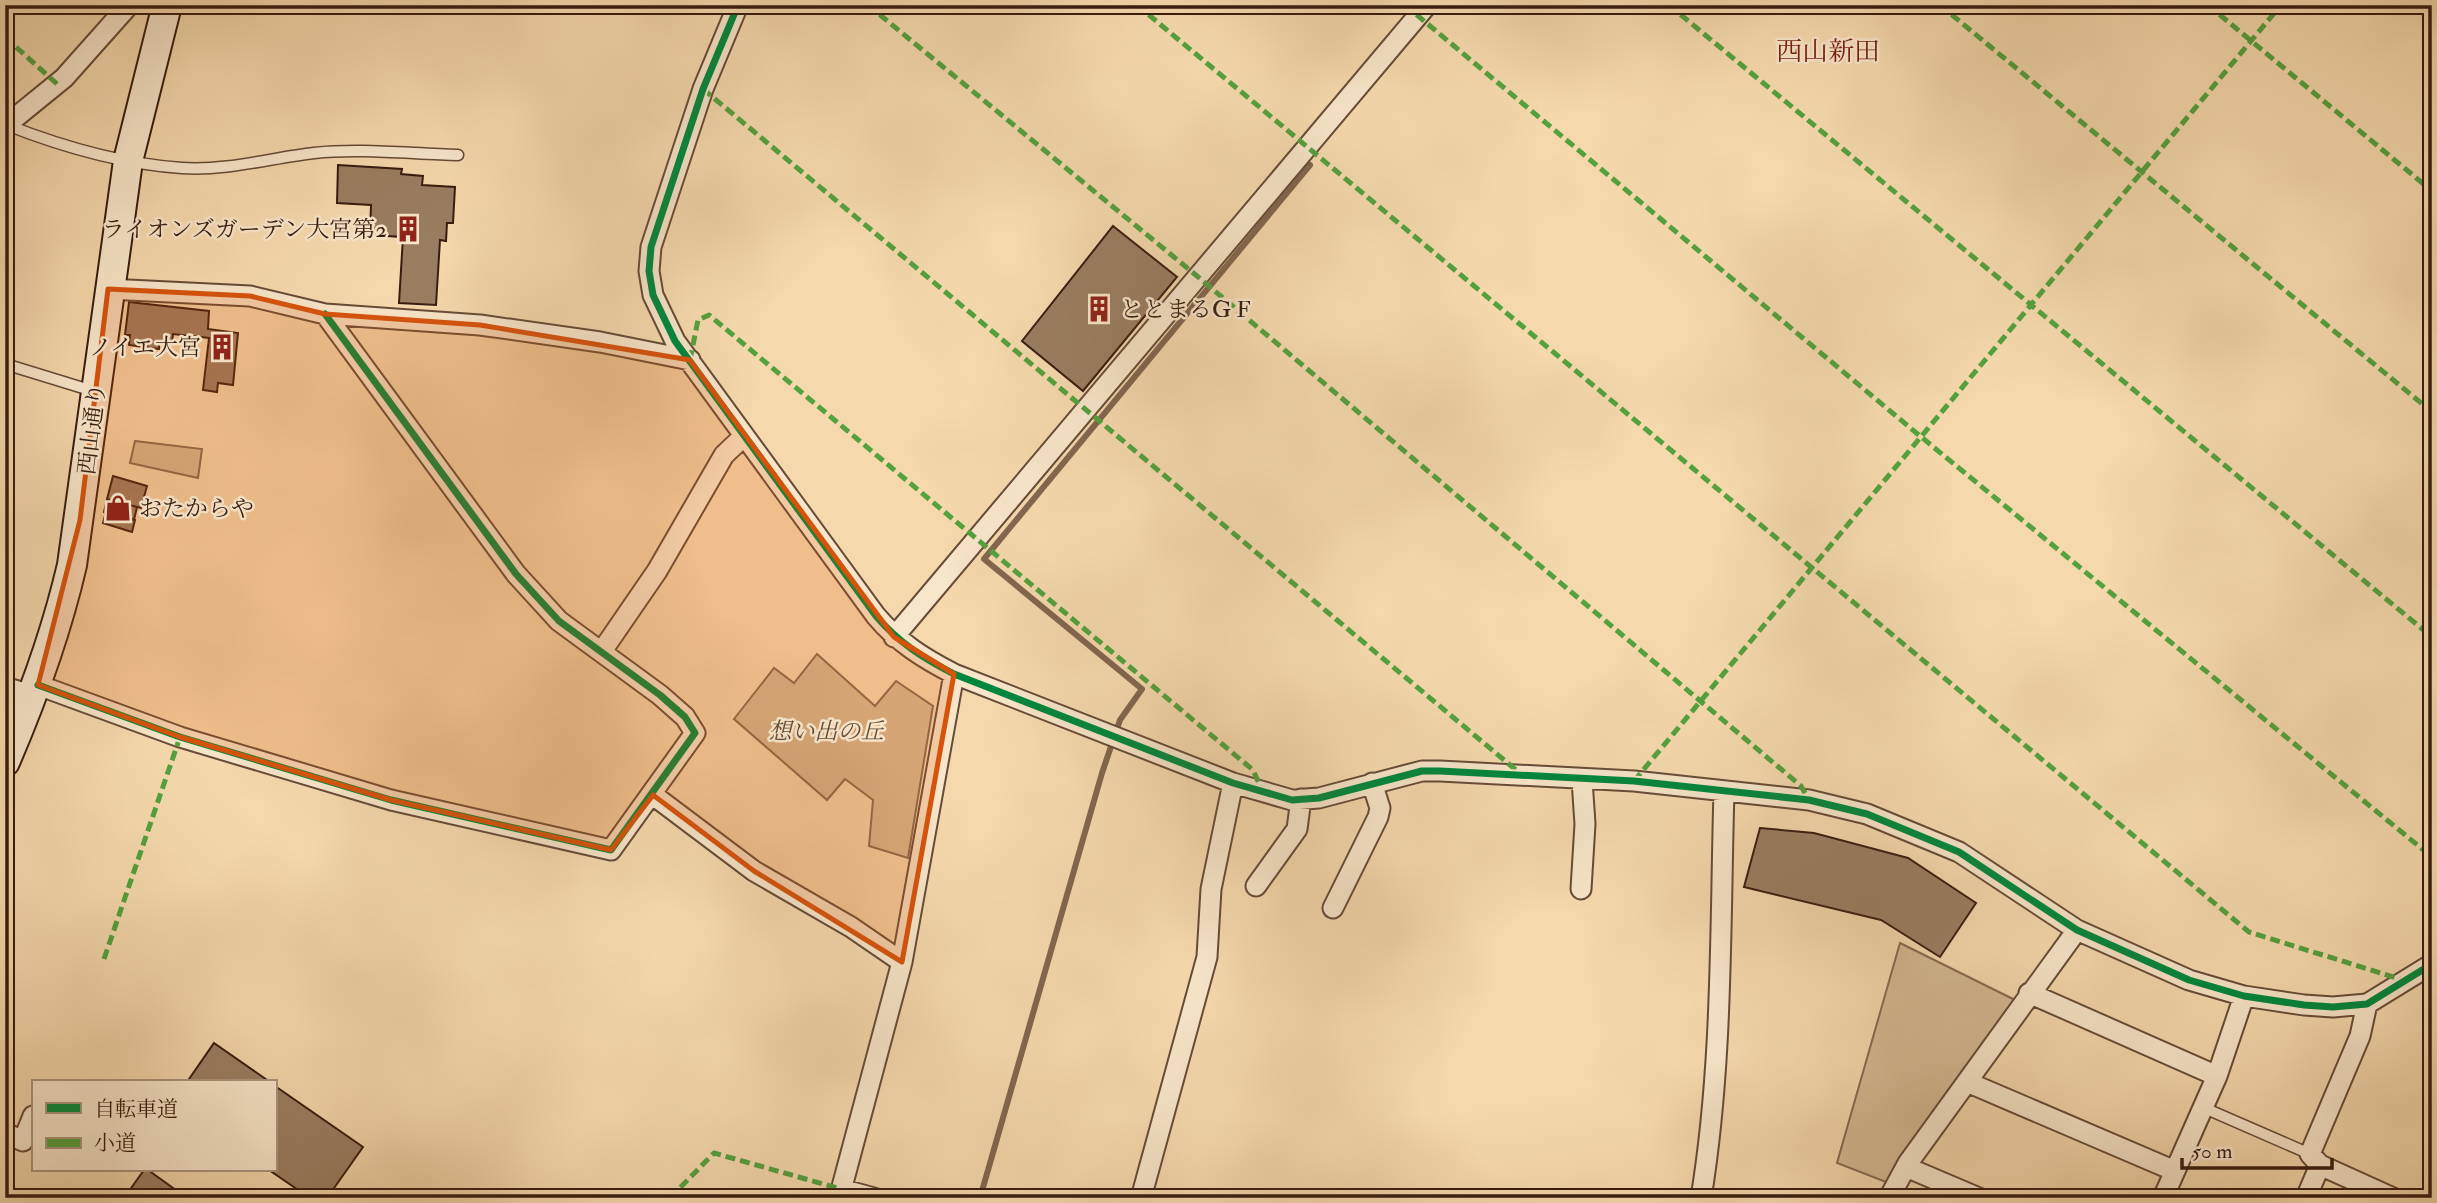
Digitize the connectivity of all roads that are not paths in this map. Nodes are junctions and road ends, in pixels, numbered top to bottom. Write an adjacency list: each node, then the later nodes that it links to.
1 (129, 5): 5 (street)
2 (167, 5): 7 (street, 西山通り)
3 (738, 5): 10 (street)
4 (1427, 5): 14 (street)
5 (6, 125): 7 (lane)
6 (458, 155): 7 (lane)
7 (128, 161): 8 (street, 西山通り)
8 (108, 289): 9 (street); 12 (street, 西山通り)
9 (325, 314): 10 (street); 15 (street)
10 (690, 360): 13 (street)
11 (5, 364): 12 (lane)
12 (97, 392): 18 (street, 西山通り)
13 (743, 437): 14 (street); 15 (street)
14 (894, 637): 16 (street)
15 (602, 651): 24 (street)
16 (954, 674): 21 (street); 30 (street)
17 (5, 687): 18 (street)
18 (36, 691): 19 (street, 西山通り); 24 (street)
19 (5, 762)
20 (1582, 780): 22 (street); 23 (street); 27 (street)
21 (1233, 783): 25 (street); 45 (street)
22 (1372, 783): 25 (street); 28 (street)
23 (1724, 791): 29 (street); 46 (street)
24 (653, 794): 30 (street)
25 (1301, 799): 26 (street)
26 (1256, 886)
27 (1581, 890)
28 (1333, 908)
29 (2077, 930): 32 (street); 33 (street)
30 (902, 962): 43 (street)
31 (2432, 964): 34 (street)
32 (2029, 993): 35 (street); 36 (street)
33 (2244, 996): 34 (street); 35 (street)
34 (2367, 1004): 40 (street)
35 (2217, 1076): 37 (street)
36 (1967, 1082): 41 (street); 42 (street)
37 (2202, 1107): 40 (lane); 42 (street)
38 (32, 1118): 39 (street)
39 (20, 1140)
40 (2315, 1160): 50 (street); 51 (street)
41 (1906, 1167): 47 (street); 48 (street)
42 (2175, 1171): 49 (street)
43 (840, 1193): 44 (street)
44 (874, 1198)
45 (1141, 1198)
46 (1701, 1198)
47 (1888, 1198)
48 (1979, 1198)
49 (2163, 1198)
50 (2306, 1198)
51 (2393, 1198)

